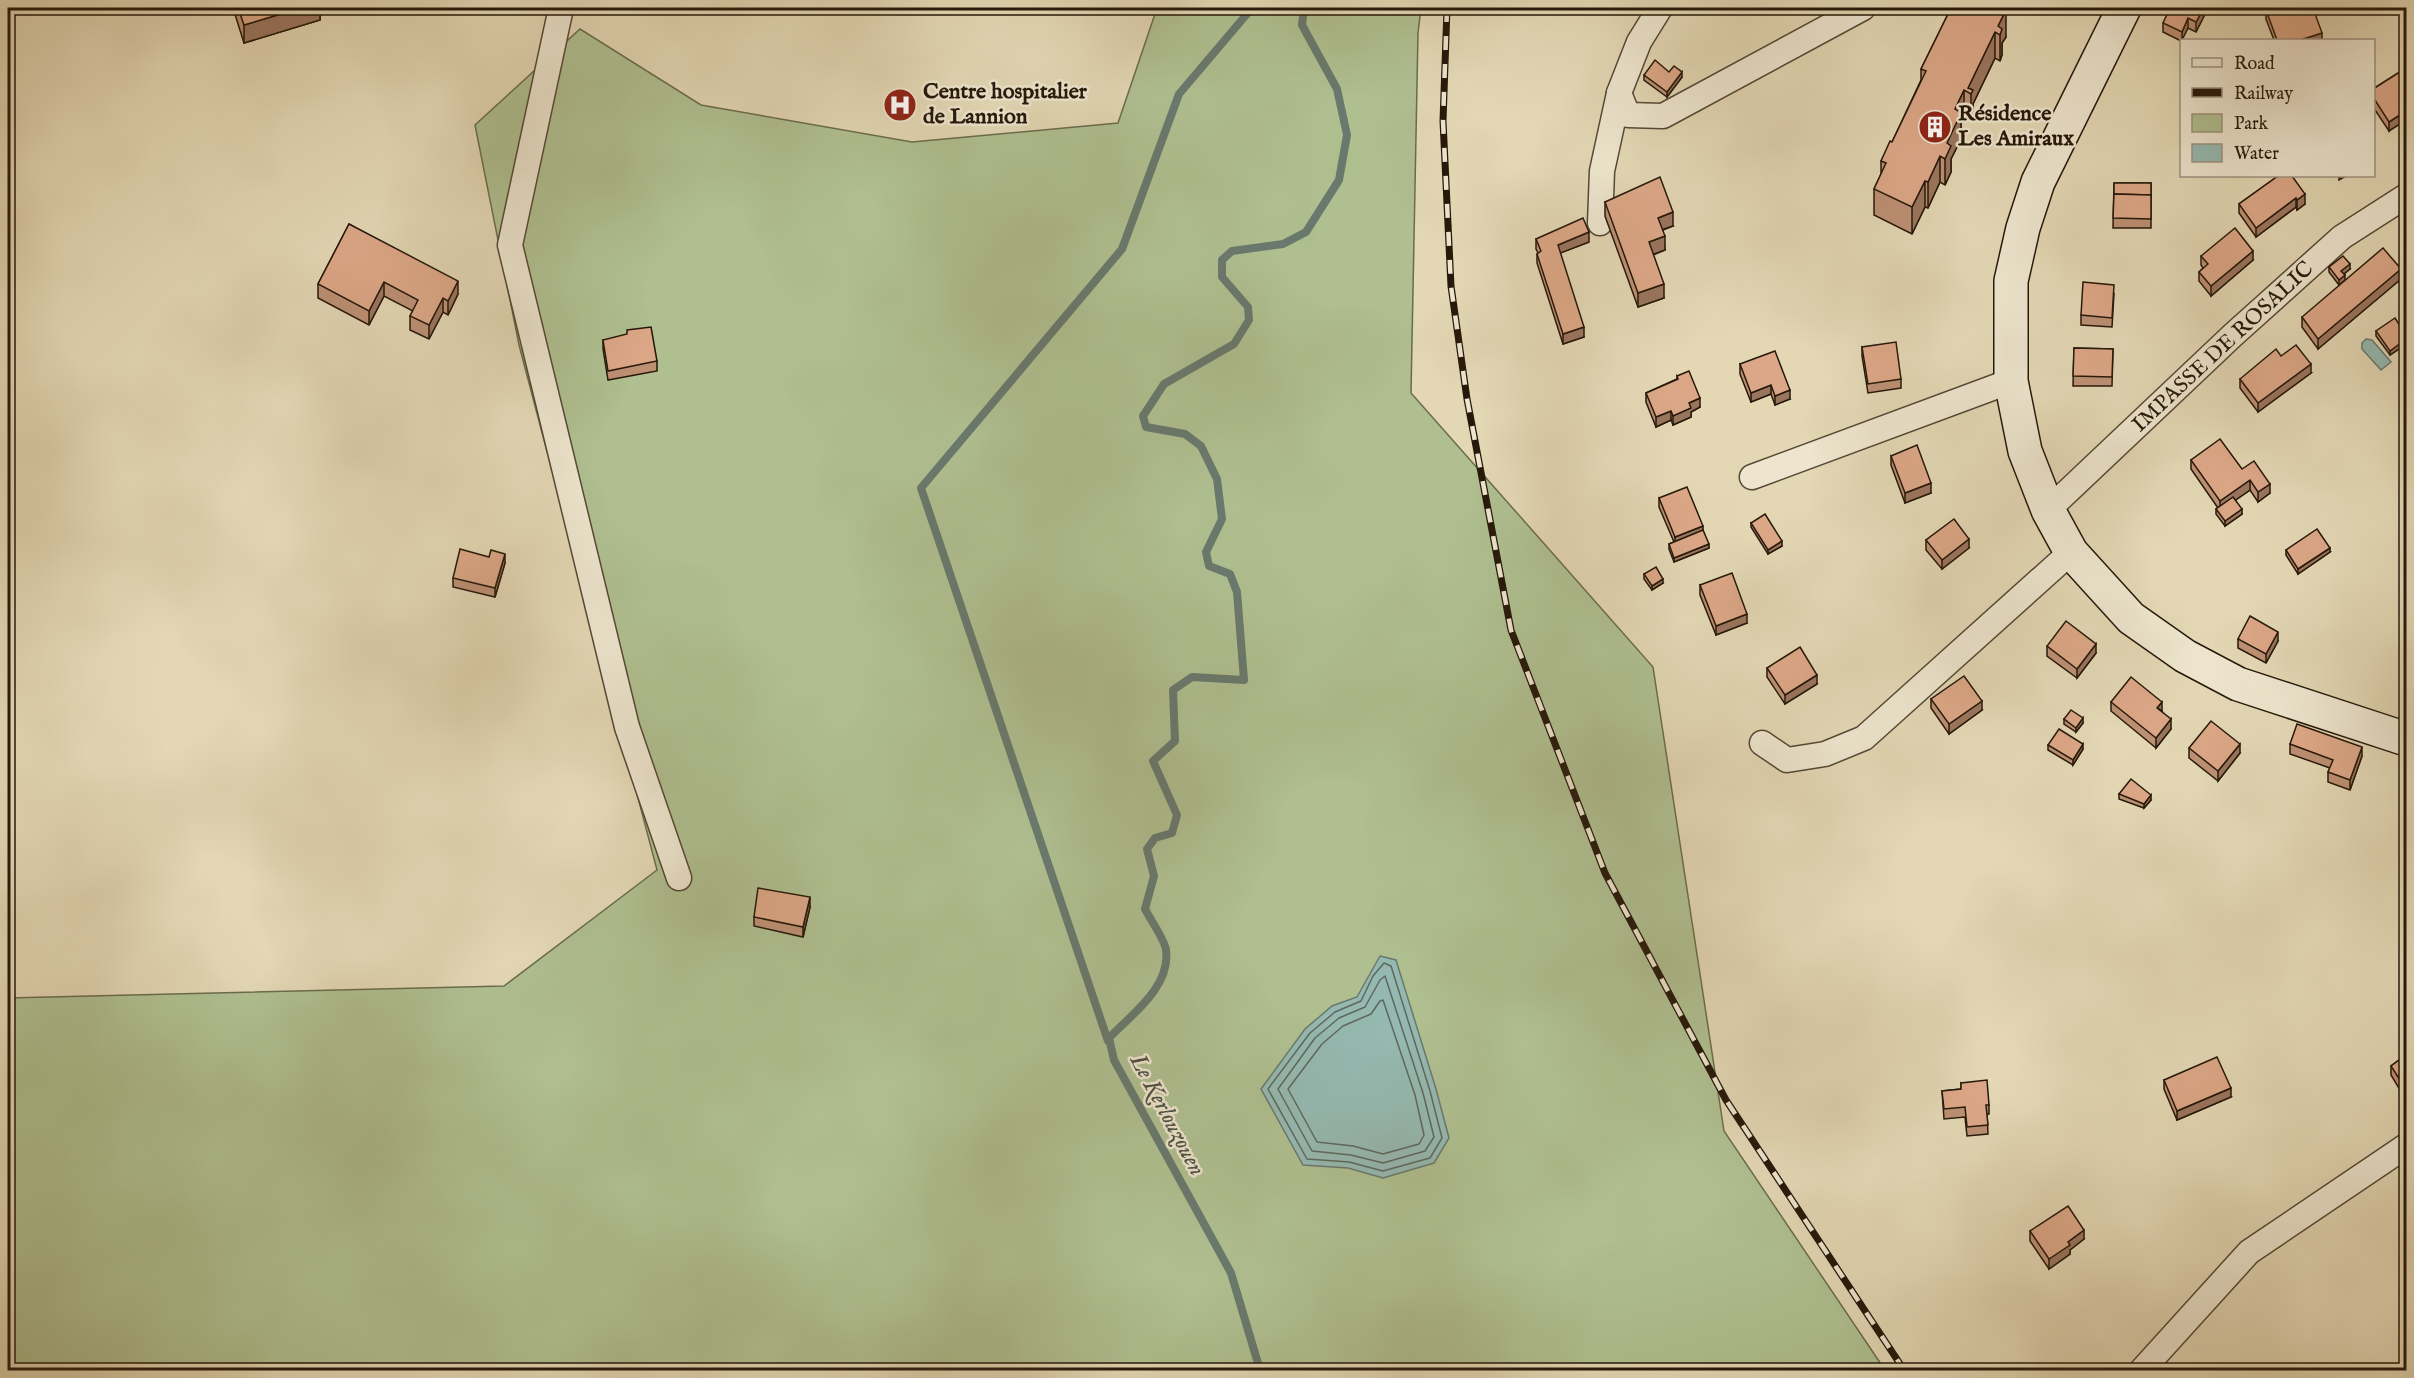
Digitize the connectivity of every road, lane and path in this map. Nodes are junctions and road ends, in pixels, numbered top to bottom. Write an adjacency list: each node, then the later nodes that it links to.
1 (561, 8): 14 (street)
2 (1660, 8): 5 (street)
3 (1863, 8): 5 (street)
4 (2124, 8): 8 (main road)
5 (1619, 93): 7 (street)
6 (2406, 196): 10 (street, IMPASSE DE ROSALIC)
7 (1600, 223)
8 (2011, 381): 9 (street); 10 (main road)
9 (1752, 477)
10 (2048, 510): 11 (main road)
11 (2071, 552): 12 (main road); 13 (street)
12 (2406, 739)
13 (1762, 742)
14 (679, 878)
15 (2406, 1146): 16 (street)
16 (2142, 1371)

